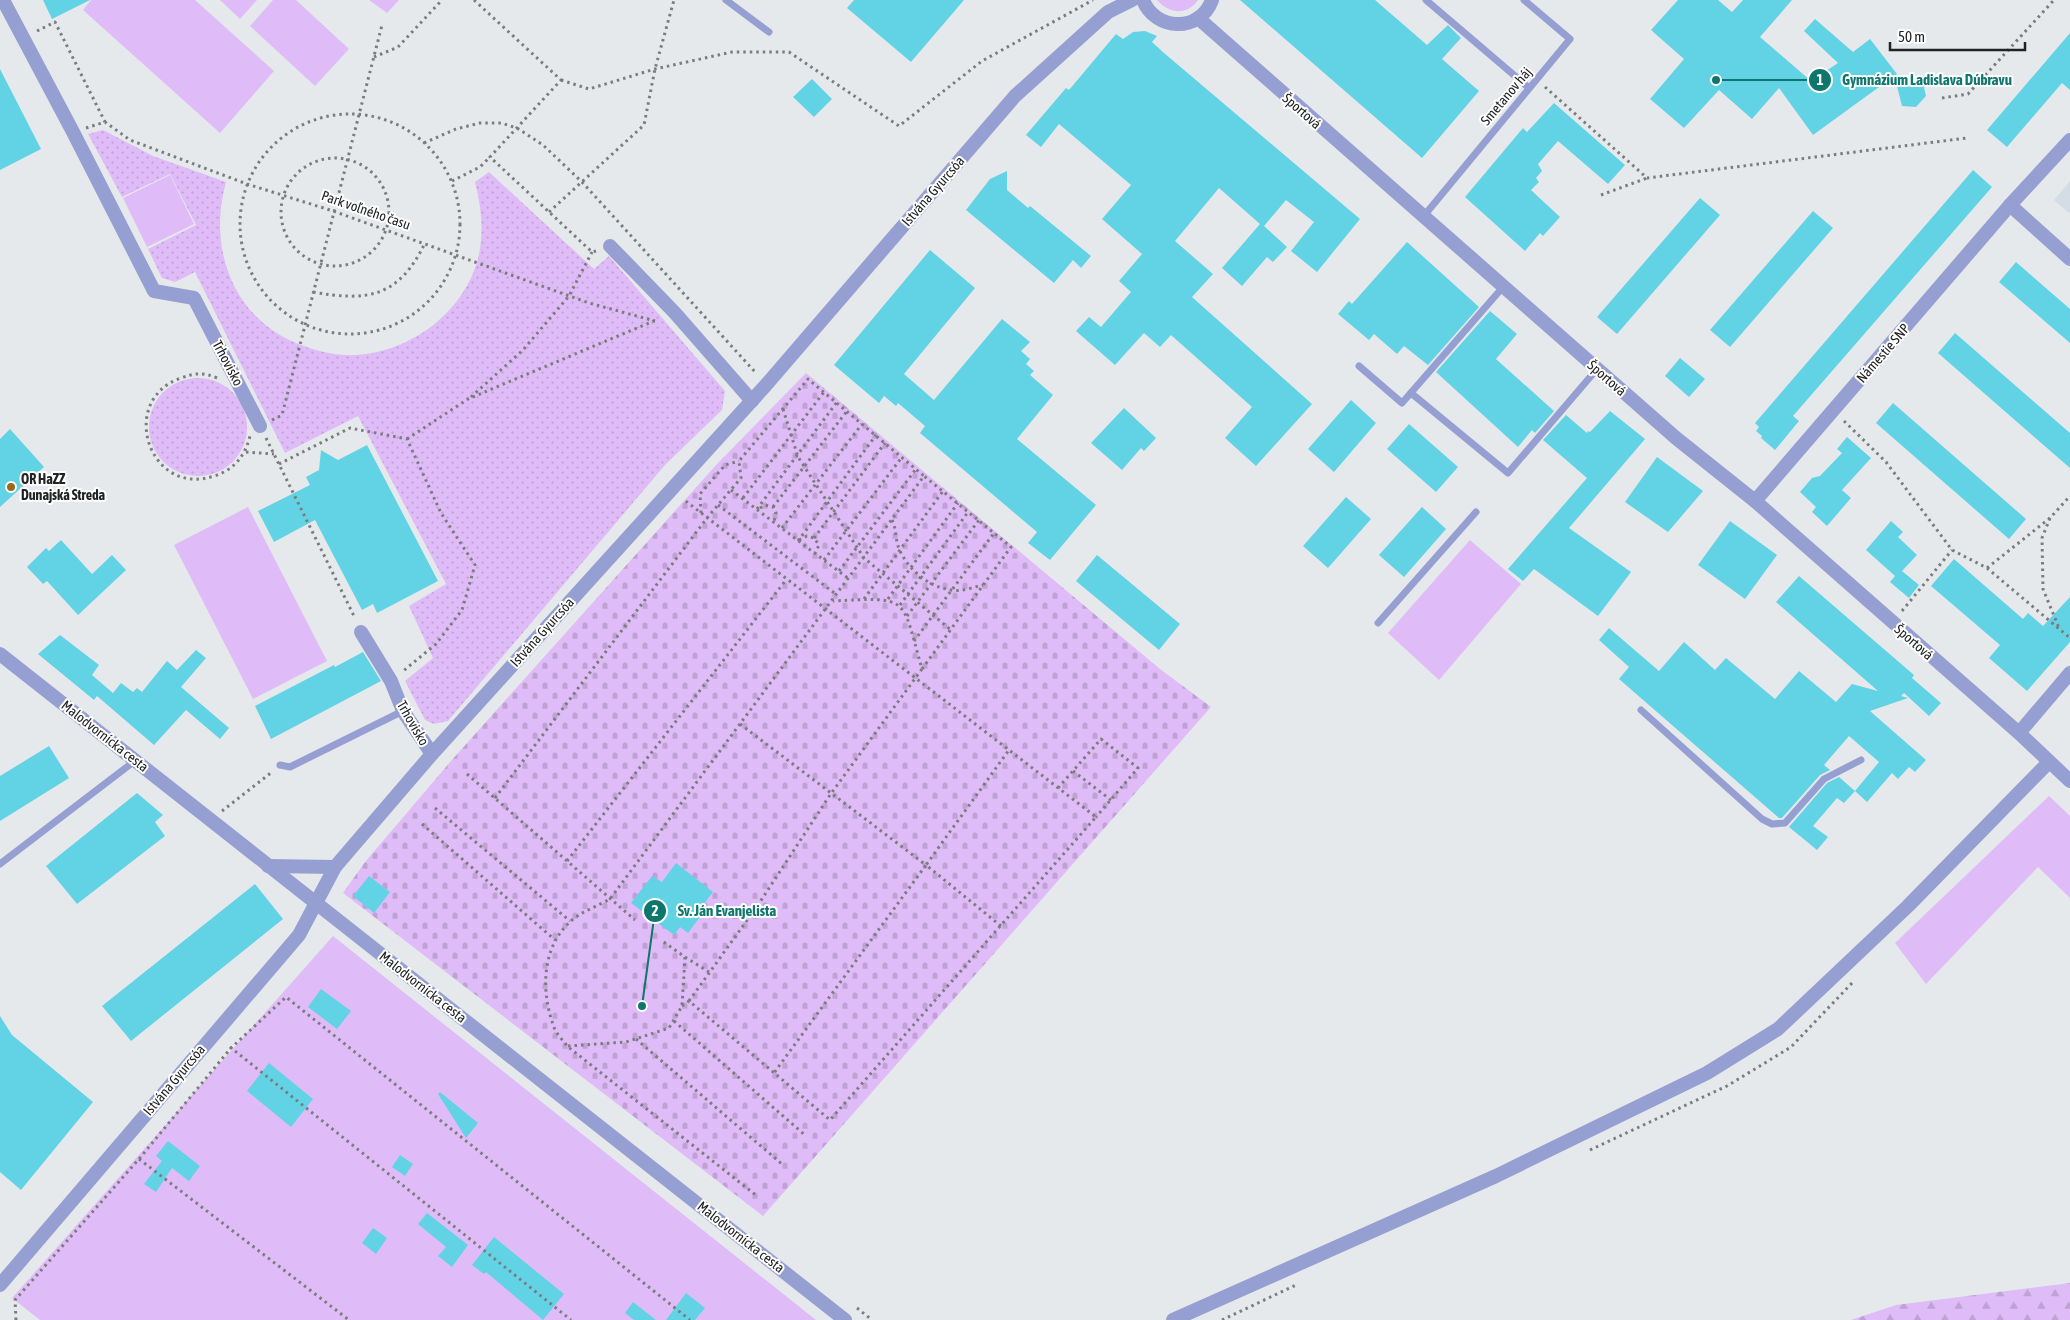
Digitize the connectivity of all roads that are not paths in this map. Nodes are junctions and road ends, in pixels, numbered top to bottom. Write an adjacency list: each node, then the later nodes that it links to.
1 (3, 0): 22 (street, Trhovisko)
2 (726, 0): 10 (lane)
3 (1132, 0): 8 (street, Istvána Gyurcsóa)
4 (1143, 0): 9 (street)
5 (1212, 0): 9 (street)
6 (1426, 0): 11 (lane)
7 (1524, 0): 11 (lane, Smetanov háj)
8 (1110, 6): 21 (street, Istvána Gyurcsóa)
9 (1198, 18): 14 (street, Športová)
10 (769, 32)
11 (1529, 88): 14 (lane, Smetanov háj)
12 (2070, 140): 13 (street, Námestie SNP)
13 (2010, 205): 16 (street); 23 (street, Námestie SNP)
14 (1423, 217): 17 (street, Športová)
15 (610, 246): 21 (street)
16 (2070, 259)
17 (1503, 287): 19 (street, Športová); 20 (lane)
18 (1359, 366): 20 (lane)
19 (1597, 369): 20 (lane); 23 (street, Športová)
20 (1411, 393)
21 (752, 401): 32 (street, Istvána Gyurcsóa)
22 (260, 426)
23 (1755, 501): 31 (street, Športová)
24 (1476, 512): 25 (lane)
25 (1378, 623)
26 (361, 632): 30 (street, Trhovisko)
27 (0, 654): 33 (street, Malodvornícka cesta)
28 (2070, 673): 31 (street)
29 (1641, 710): 34 (lane)
30 (403, 711): 32 (street, Trhovisko); 36 (lane)
31 (2019, 733): 35 (street, Športová)
32 (432, 754): 40 (street, Istvána Gyurcsóa)
33 (136, 760): 38 (lane); 39 (street, Malodvornícka cesta)
34 (1860, 760)
35 (2049, 762): 37 (street, Športová); 44 (street)
36 (280, 765)
37 (2070, 781)
38 (0, 864)
39 (268, 866): 40 (street); 41 (street, Malodvornícka cesta)
40 (335, 867): 41 (street, Istvána Gyurcsóa)
41 (315, 904): 42 (street, Istvána Gyurcsóa); 43 (street, Malodvornícka cesta)
42 (0, 1285)
43 (845, 1320)
44 (1173, 1320)

